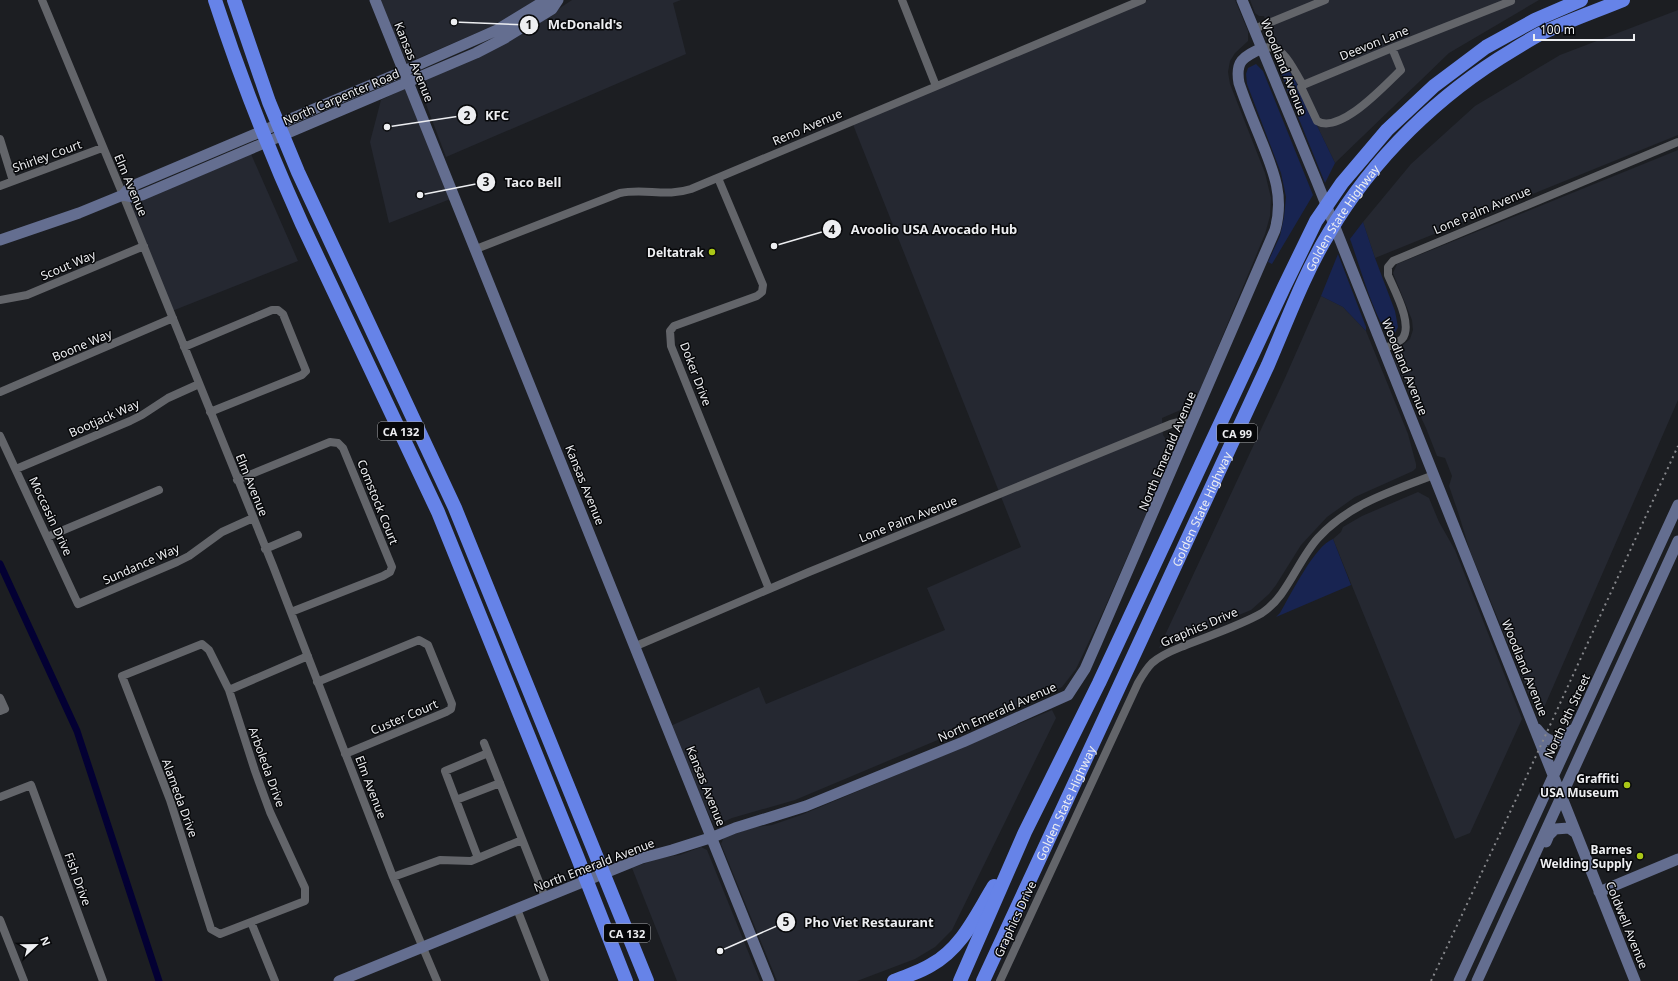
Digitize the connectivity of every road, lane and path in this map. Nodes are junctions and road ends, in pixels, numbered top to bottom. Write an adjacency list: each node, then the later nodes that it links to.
1 (42, 0): 23 (street, Elm Avenue)
2 (216, 0): 85 (highway, CA 132)
3 (234, 0): 92 (highway, CA 132)
4 (375, 0): 17 (street, Kansas Avenue)
5 (546, 0): 17 (street, North Carpenter Road)
6 (558, 0): 18 (street, North Carpenter Road)
7 (902, 0): 20 (street)
8 (1142, 0): 20 (street, Reno Avenue)
9 (1242, 0): 14 (street, Woodland Avenue)
10 (1325, 0): 14 (street)
11 (1582, 0): 71 (highway, Golden State Highway / CA 99)
12 (1623, 0): 96 (highway, Golden State Highway / CA 99)
13 (1511, 1): 16 (street, Deevon Lane)
14 (1254, 29): 15 (street, Woodland Avenue)
15 (1262, 48): 19 (street); 34 (street, Woodland Avenue); 38 (street, North Emerald Avenue)
16 (1392, 48): 19 (street, Deevon Lane); 19 (street)
17 (404, 71): 18 (street, Kansas Avenue); 27 (street, North Carpenter Road)
18 (409, 82): 27 (street, North Carpenter Road); 30 (street, Kansas Avenue)
19 (1303, 85)
20 (936, 86): 24 (street, Reno Avenue)
21 (0, 140): 25 (street)
22 (1678, 142): 34 (street, Lone Palm Avenue)
23 (102, 148): 25 (street, Shirley Court); 27 (street, Elm Avenue)
24 (718, 178): 30 (street, Reno Avenue); 50 (street, Doker Drive)
25 (13, 181): 26 (street, Shirley Court)
26 (0, 186)
27 (123, 195): 28 (street, North Carpenter Road); 29 (street, Elm Avenue)
28 (0, 240)
29 (144, 246): 31 (street, Scout Way); 32 (street, Elm Avenue)
30 (476, 249): 54 (street, Kansas Avenue)
31 (0, 300)
32 (172, 318): 33 (street, Elm Avenue); 36 (street, Boone Way)
33 (184, 347): 35 (street, Elm Avenue); 37 (street)
34 (1383, 349): 41 (street, Woodland Avenue)
35 (199, 384): 37 (street, Elm Avenue); 40 (street, Bootjack Way)
36 (0, 392)
37 (210, 412): 42 (street, Elm Avenue)
38 (1192, 424): 50 (street, Lone Palm Avenue); 73 (street, North Emerald Avenue)
39 (1, 438): 40 (street, Moccasin Drive)
40 (16, 469): 47 (street, Moccasin Drive)
41 (1434, 475): 61 (street, Woodland Avenue); 97 (street, Graphics Drive)
42 (237, 480): 45 (street, Elm Avenue); 52 (street, Comstock Court)
43 (159, 490): 47 (street)
44 (1678, 505): 59 (street, North 9th Street)
45 (253, 518): 49 (street, Elm Avenue); 51 (street, Sundance Way)
46 (298, 535): 49 (street)
47 (47, 537): 51 (street, Moccasin Drive)
48 (1678, 541): 68 (street)
49 (265, 549): 52 (street, Elm Avenue)
50 (769, 589): 54 (street, Lone Palm Avenue)
51 (78, 604)
52 (291, 612): 55 (street, Elm Avenue)
53 (202, 644): 57 (street, Arboleda Drive); 83 (street, Alameda Drive)
54 (636, 646): 73 (street, Kansas Avenue)
55 (308, 656): 56 (street, Elm Avenue); 57 (street)
56 (317, 682): 65 (street, Elm Avenue); 65 (street, Custer Court)
57 (228, 690): 83 (street, Arboleda Drive)
58 (0, 698): 60 (street)
59 (1589, 700): 61 (street); 66 (street, North 9th Street)
60 (2, 710)
61 (1533, 723): 63 (street, Woodland Avenue)
62 (484, 743): 64 (street)
63 (1541, 745): 66 (street, Coldwell Avenue)
64 (488, 753): 67 (street); 70 (street)
65 (345, 754): 78 (street, Elm Avenue)
66 (1553, 775): 68 (street, Coldwell Avenue); 98 (street, North 9th Street)
67 (500, 783): 70 (street); 74 (street)
68 (1561, 795): 72 (street, Coldwell Avenue); 77 (street)
69 (0, 797): 87 (street, Fish Drive)
70 (456, 800): 75 (street)
71 (1025, 832): 94 (highway); 95 (highway, Golden State Highway / CA 99)
72 (1576, 833): 77 (street); 79 (street, Coldwell Avenue)
73 (712, 837): 80 (street, North Emerald Avenue); 93 (street, Kansas Avenue)
74 (522, 840): 75 (street); 80 (street)
75 (478, 858): 78 (street)
76 (1678, 859): 79 (street)
77 (1527, 872): 99 (street)
78 (393, 877): 84 (street, Elm Avenue)
79 (1599, 892): 100 (street, Coldwell Avenue)
80 (545, 897): 81 (street, North Emerald Avenue)
81 (517, 909): 84 (street, North Emerald Avenue); 91 (street)
82 (0, 920): 86 (street)
83 (251, 922): 88 (street)
84 (424, 948): 89 (street, North Emerald Avenue); 90 (street, Elm Avenue)
85 (625, 980)
86 (24, 981)
87 (103, 981)
88 (276, 981)
89 (339, 981)
90 (437, 981)
91 (545, 981)
92 (647, 981)
93 (769, 981)
94 (894, 981)
95 (960, 981)
96 (983, 981)
97 (1000, 981)
98 (1459, 981)
99 (1477, 981)
100 (1635, 981)

